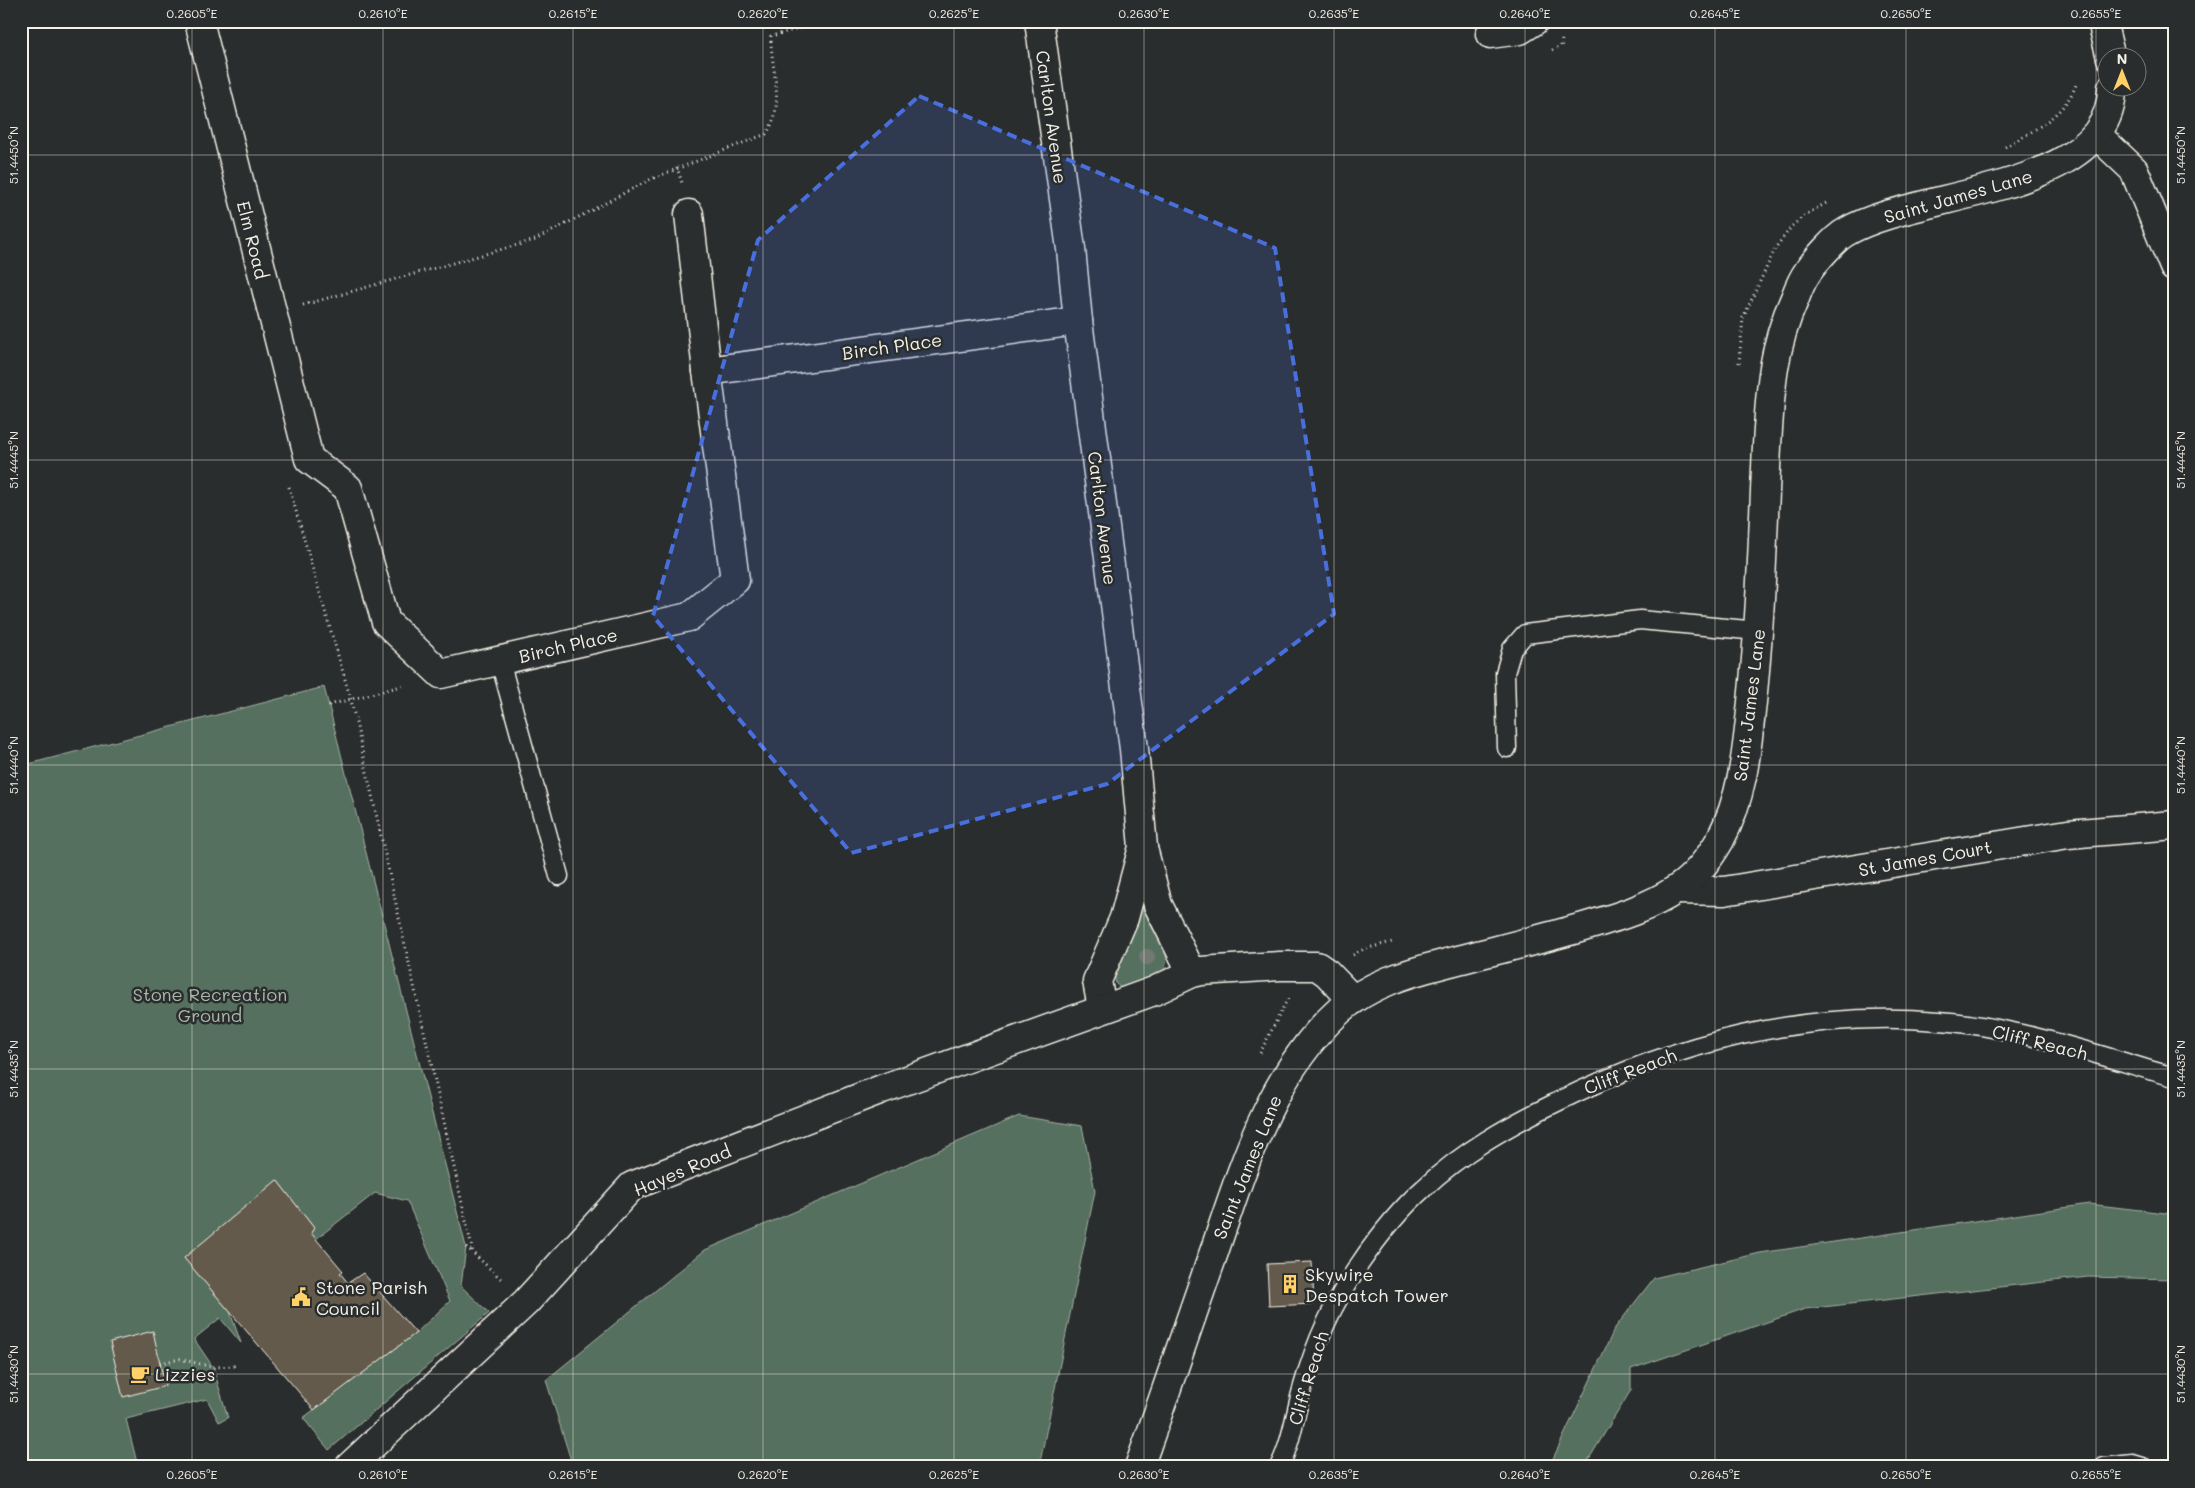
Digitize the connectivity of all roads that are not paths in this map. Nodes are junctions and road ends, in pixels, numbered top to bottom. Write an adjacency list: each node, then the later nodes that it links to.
1 (199, 21): 15 (street, Elm Road)
2 (1039, 21): 11 (street, Carlton Avenue)
3 (1534, 21): 5 (street)
4 (2102, 21): 6 (street)
5 (1490, 34)
6 (2109, 48)
7 (2112, 98): 8 (street)
8 (2097, 135): 10 (street); 13 (street, Saint James Lane)
9 (690, 214): 12 (street, Birch Place)
10 (2174, 267)
11 (1078, 321): 12 (street, Birch Place); 18 (street, Carlton Avenue)
12 (707, 371): 14 (street, Birch Place)
13 (1758, 631): 16 (lane); 20 (street, Saint James Lane)
14 (500, 661): 15 (street, Birch Place); 19 (lane)
15 (441, 674)
16 (1507, 748)
17 (2174, 825): 20 (street, St James Court)
18 (1142, 847): 21 (street); 23 (street, Carlton Avenue)
19 (559, 876)
20 (1676, 890): 22 (street, Saint James Lane)
21 (1192, 973): 22 (street); 23 (street, Hayes Road)
22 (1353, 1000): 26 (street, Saint James Lane)
23 (1102, 1008): 25 (street, Hayes Road)
24 (2174, 1077): 27 (lane, Cliff Reach)
25 (349, 1467)
26 (1139, 1467)
27 (1279, 1467)
28 (2104, 1467): 29 (lane)
29 (2144, 1467)

